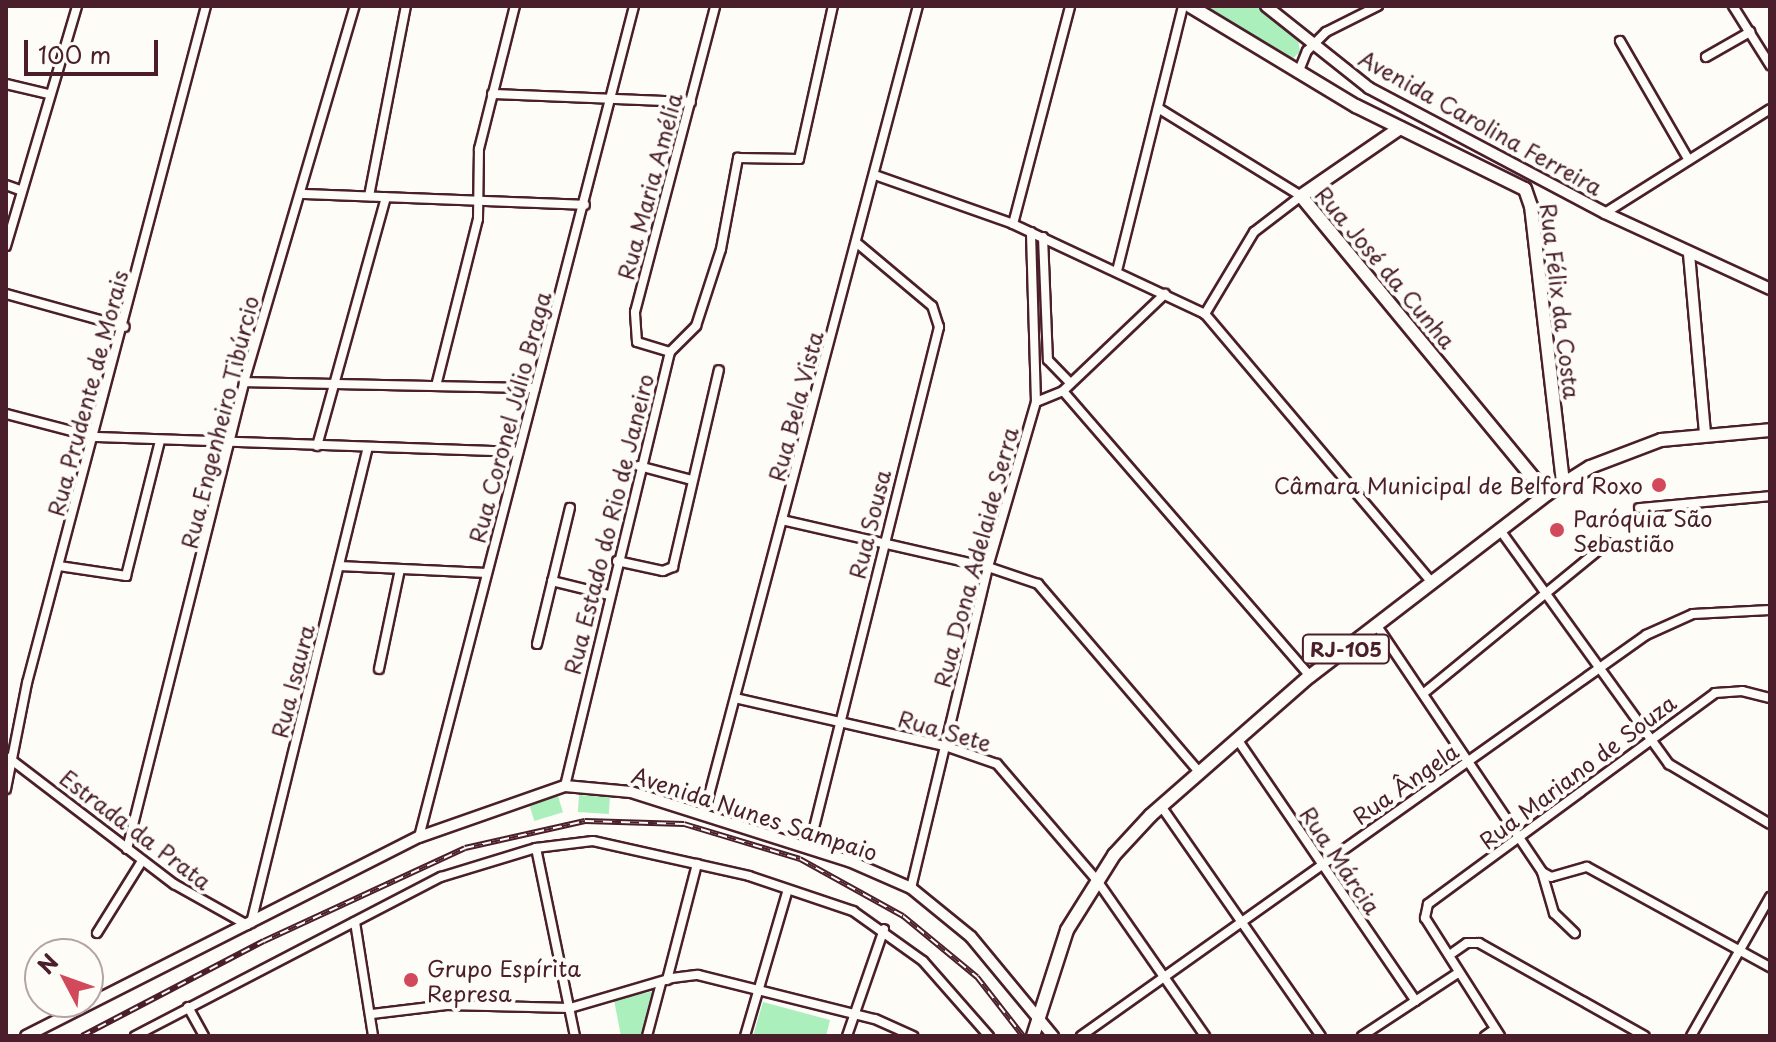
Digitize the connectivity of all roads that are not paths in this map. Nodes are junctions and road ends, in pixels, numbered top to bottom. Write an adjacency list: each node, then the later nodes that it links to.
1 (77, 6): 23 (street)
2 (206, 6): 54 (street, Rua Prudente de Morais)
3 (355, 6): 36 (street, Rua Engenheiro Tibúrcio)
4 (406, 6): 37 (street)
5 (515, 6): 24 (street)
6 (634, 6): 25 (street, Rua Coronel Júlio Braga)
7 (715, 6): 26 (street, Rua Maria Amélia)
8 (833, 6): 55 (street, Rua Estado do Rio de Janeiro)
9 (918, 6): 33 (street, Rua Bela Vista)
10 (1070, 6): 43 (street)
11 (1183, 6): 27 (street)
12 (1190, 6): 21 (main road)
13 (1266, 6): 18 (street, Avenida Carolina Ferreira)
14 (1378, 6): 18 (street)
15 (1733, 6): 16 (street)
16 (1750, 32): 19 (street); 20 (street)
17 (1620, 41): 31 (street)
18 (1312, 45): 21 (street); 30 (street, Avenida Carolina Ferreira)
19 (1706, 57)
20 (1770, 65)
21 (1298, 73): 29 (main road)
22 (6, 84): 23 (street)
23 (48, 94): 35 (street)
24 (492, 94): 25 (street); 40 (street)
25 (612, 99): 26 (street); 41 (street, Rua Coronel Júlio Braga)
26 (691, 102): 55 (street, Rua Maria Amélia)
27 (1158, 108): 38 (street, Rua José da Cunha); 49 (street)
28 (1770, 109): 31 (street)
29 (1400, 128): 32 (main road); 38 (main road)
30 (1471, 141): 32 (street); 42 (street, Avenida Carolina Ferreira)
31 (1687, 157): 42 (street)
32 (1468, 159): 75 (main road, Rua Félix da Costa)
33 (875, 175): 43 (street); 46 (street, Rua Bela Vista)
34 (6, 185): 35 (street)
35 (20, 190): 47 (street)
36 (302, 194): 37 (street); 57 (street, Rua Engenheiro Tibúrcio)
37 (369, 196): 39 (street)
38 (1301, 196): 53 (street); 76 (main road, Rua José da Cunha)
39 (386, 197): 40 (street); 59 (street)
40 (480, 201): 41 (street); 60 (street)
41 (585, 205): 61 (street, Rua Coronel Júlio Braga)
42 (1605, 213): 48 (street, Avenida Carolina Ferreira)
43 (1013, 224): 44 (street)
44 (1031, 232): 45 (street); 63 (street)
45 (1043, 237): 49 (street); 58 (street)
46 (857, 243): 80 (street, Rua Bela Vista); 82 (street, Rua Sousa)
47 (6, 246)
48 (1689, 254): 50 (street, Avenida Carolina Ferreira); 66 (street)
49 (1117, 271): 52 (street)
50 (1770, 289)
51 (6, 294): 54 (street)
52 (1165, 294): 53 (street); 58 (street)
53 (1205, 314): 91 (street)
54 (125, 327): 67 (street, Rua Prudente de Morais)
55 (670, 352): 73 (street, Rua Estado do Rio de Janeiro)
56 (719, 370): 74 (street)
57 (244, 382): 59 (street); 69 (street, Rua Engenheiro Tibúrcio)
58 (1069, 382): 62 (street)
59 (334, 384): 60 (street); 70 (street)
60 (436, 386): 61 (street)
61 (535, 388): 72 (street, Rua Coronel Júlio Braga)
62 (1063, 391): 63 (street, Rua Dona Adelaide Serra); 99 (street)
63 (1036, 402): 87 (street, Rua Dona Adelaide Serra)
64 (6, 414): 67 (street)
65 (1770, 430): 66 (main road, RJ-105)
66 (1705, 435): 75 (main road, RJ-105)
67 (94, 437): 68 (street); 85 (street, Rua Prudente de Morais)
68 (160, 441): 69 (street); 85 (street)
69 (230, 445): 70 (street); 119 (street, Rua Engenheiro Tibúrcio)
70 (317, 446): 71 (street)
71 (368, 448): 72 (street); 86 (street, Rua Isaura)
72 (517, 452): 89 (street, Rua Coronel Júlio Braga)
73 (639, 466): 74 (street); 84 (street, Rua Estado do Rio de Janeiro)
74 (692, 480): 84 (street)
75 (1563, 482): 76 (main road, RJ-105)
76 (1547, 494): 81 (main road, RJ-105)
77 (1770, 496): 79 (street)
78 (570, 508): 90 (street)
79 (1639, 508)
80 (782, 520): 82 (street); 101 (street, Rua Bela Vista)
81 (1500, 530): 91 (main road, RJ-105); 92 (street)
82 (882, 542): 87 (street); 103 (street, Rua Sousa)
83 (1607, 543): 92 (street)
84 (617, 561): 93 (street, Rua Estado do Rio de Janeiro)
85 (59, 566): 107 (street, Rua Prudente de Morais)
86 (339, 566): 88 (street); 130 (street, Rua Isaura)
87 (988, 567): 106 (street, Rua Dona Adelaide Serra); 109 (street)
88 (400, 569): 89 (street); 98 (street)
89 (487, 573): 115 (street, Rua Coronel Júlio Braga)
90 (552, 581): 93 (street); 96 (street)
91 (1432, 583): 95 (main road, RJ-105)
92 (1545, 594): 97 (street); 100 (street)
93 (609, 595): 110 (street, Rua Estado do Rio de Janeiro)
94 (1770, 610): 97 (street, Rua Ângela)
95 (1377, 626): 99 (main road, RJ-105); 100 (street)
96 (537, 644)
97 (1598, 668): 105 (street); 108 (street, Rua Ângela)
98 (379, 669)
99 (1310, 676): 104 (main road, RJ-105)
100 (1424, 693): 108 (street)
101 (735, 698): 103 (street, Rua Sete); 113 (street, Rua Bela Vista)
102 (1770, 698): 105 (street, Rua Mariano de Souza)
103 (840, 722): 106 (street, Rua Sete); 118 (street, Rua Sousa)
104 (1237, 739): 109 (main road, RJ-105); 122 (street, Rua Márcia)
105 (1649, 739): 114 (street); 116 (street, Rua Mariano de Souza)
106 (945, 746): 124 (street, Rua Sete); 125 (street, Rua Dona Adelaide Serra)
107 (8, 758): 111 (street, Rua Prudente de Morais); 119 (street, Estrada da Prata)
108 (1469, 760): 116 (street); 122 (street, Rua Ângela)
109 (1199, 772): 112 (main road, RJ-105)
110 (565, 786): 113 (street, Avenida Nunes Sampaio); 115 (street, Avenida Nunes Sampaio)
111 (6, 789)
112 (1161, 806): 124 (main road, RJ-105); 129 (street)
113 (704, 814): 118 (street, Avenida Nunes Sampaio)
114 (1770, 824)
115 (419, 837): 130 (street, Avenida Nunes Sampaio)
116 (1520, 837): 123 (street); 135 (street, Rua Mariano de Souza)
117 (536, 848): 121 (street); 128 (street); 143 (street)
118 (809, 848): 125 (street, Avenida Nunes Sampaio)
119 (127, 849): 120 (street, Estrada da Prata)
120 (142, 861): 130 (street, Estrada da Prata); 132 (street)
121 (697, 864): 126 (street); 139 (street)
122 (1323, 864): 129 (street, Rua Ângela); 141 (street, Rua Márcia)
123 (1542, 872): 133 (street); 134 (street)
124 (1096, 879): 138 (street, Rua Sete); 146 (main road, RJ-105)
125 (911, 888): 146 (street, Avenida Nunes Sampaio)
126 (787, 892): 131 (street); 140 (street)
127 (1770, 897): 134 (street)
128 (355, 922): 142 (street); 145 (street)
129 (1241, 922): 138 (street, Rua Ângela); 162 (street)
130 (249, 924): 148 (street, Avenida Nunes Sampaio)
131 (884, 929): 144 (street); 157 (street)
132 (97, 933)
133 (1575, 933)
134 (1739, 951): 136 (street); 166 (street)
135 (1451, 954): 137 (street); 165 (street)
136 (1770, 967)
137 (1458, 973): 141 (street); 147 (street)
138 (1165, 977): 160 (street, Rua Ângela); 161 (street, Rua Sete)
139 (664, 982): 140 (street); 143 (street); 153 (street)
140 (758, 990): 144 (street); 154 (street)
141 (1416, 1001): 163 (street)
142 (188, 1007): 149 (street); 150 (street)
143 (570, 1008): 145 (street); 152 (street)
144 (853, 1013): 155 (street); 156 (street)
145 (372, 1014): 151 (street)
146 (1039, 1016): 158 (main road, RJ-105); 159 (street, Avenida Nunes Sampaio)
147 (1498, 1032): 164 (street)
148 (26, 1036)
149 (135, 1036)
150 (204, 1036)
151 (373, 1036)
152 (575, 1036)
153 (647, 1036)
154 (745, 1036)
155 (847, 1036)
156 (913, 1036)
157 (989, 1036)
158 (1033, 1036)
159 (1053, 1036)
160 (1081, 1036)
161 (1205, 1036)
162 (1321, 1036)
163 (1362, 1036)
164 (1485, 1036)
165 (1645, 1036)
166 (1691, 1036)

